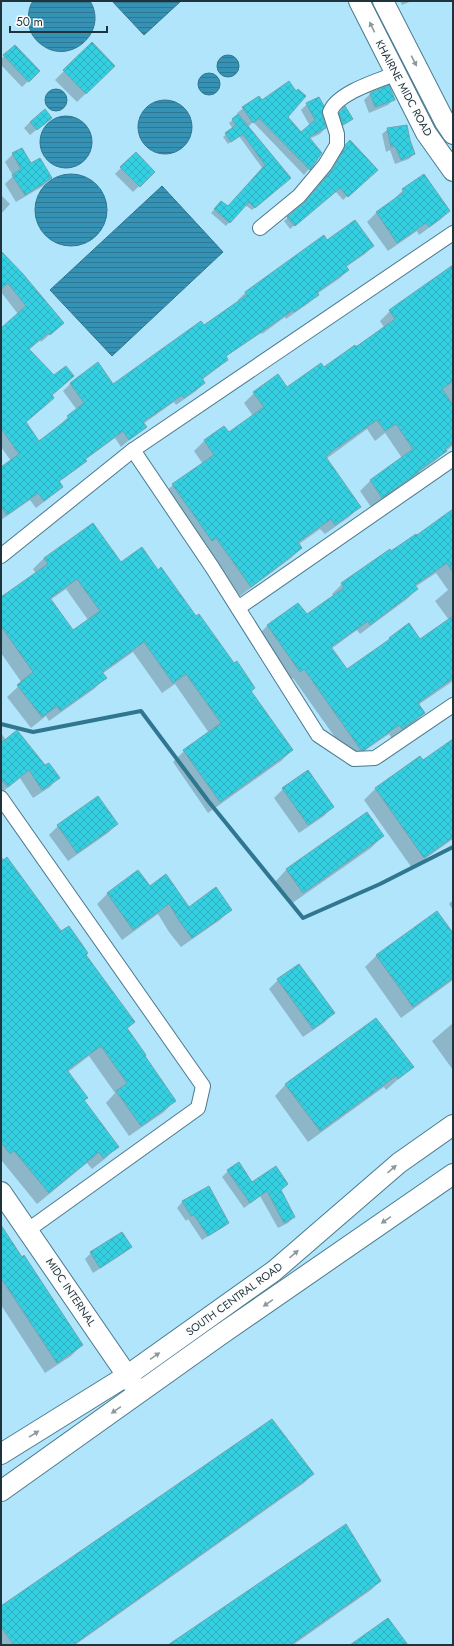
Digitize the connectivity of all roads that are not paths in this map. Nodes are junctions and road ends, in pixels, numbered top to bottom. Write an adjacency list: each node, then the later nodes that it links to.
1 (360, 1): 3 (main road, KHAIRNE MIDC ROAD, one-way to 1)
2 (383, 1): 4 (main road, KHAIRNE MIDC ROAD, one-way to 4)
3 (396, 74): 5 (main road, KHAIRNE MIDC ROAD); 6 (street)
4 (453, 134)
5 (453, 171)
6 (260, 228)
7 (453, 233): 8 (street)
8 (133, 450): 10 (street); 11 (street)
9 (453, 459): 11 (street)
10 (1, 556)
11 (238, 608): 12 (street)
12 (453, 706)
13 (1, 798): 17 (street)
14 (453, 1125): 18 (main road, SOUTH CENTRAL ROAD, one-way to 14)
15 (453, 1174): 19 (main road, SOUTH CENTRAL ROAD, one-way to 19)
16 (1, 1192): 17 (main road, MIDC INTERNAL)
17 (28, 1230): 18 (main road, MIDC INTERNAL)
18 (128, 1376): 19 (main road, MIDC INTERNAL); 20 (main road, SOUTH CENTRAL ROAD, one-way to 18)
19 (139, 1394): 21 (main road, SOUTH CENTRAL ROAD, one-way to 21)
20 (1, 1454)
21 (1, 1491)

